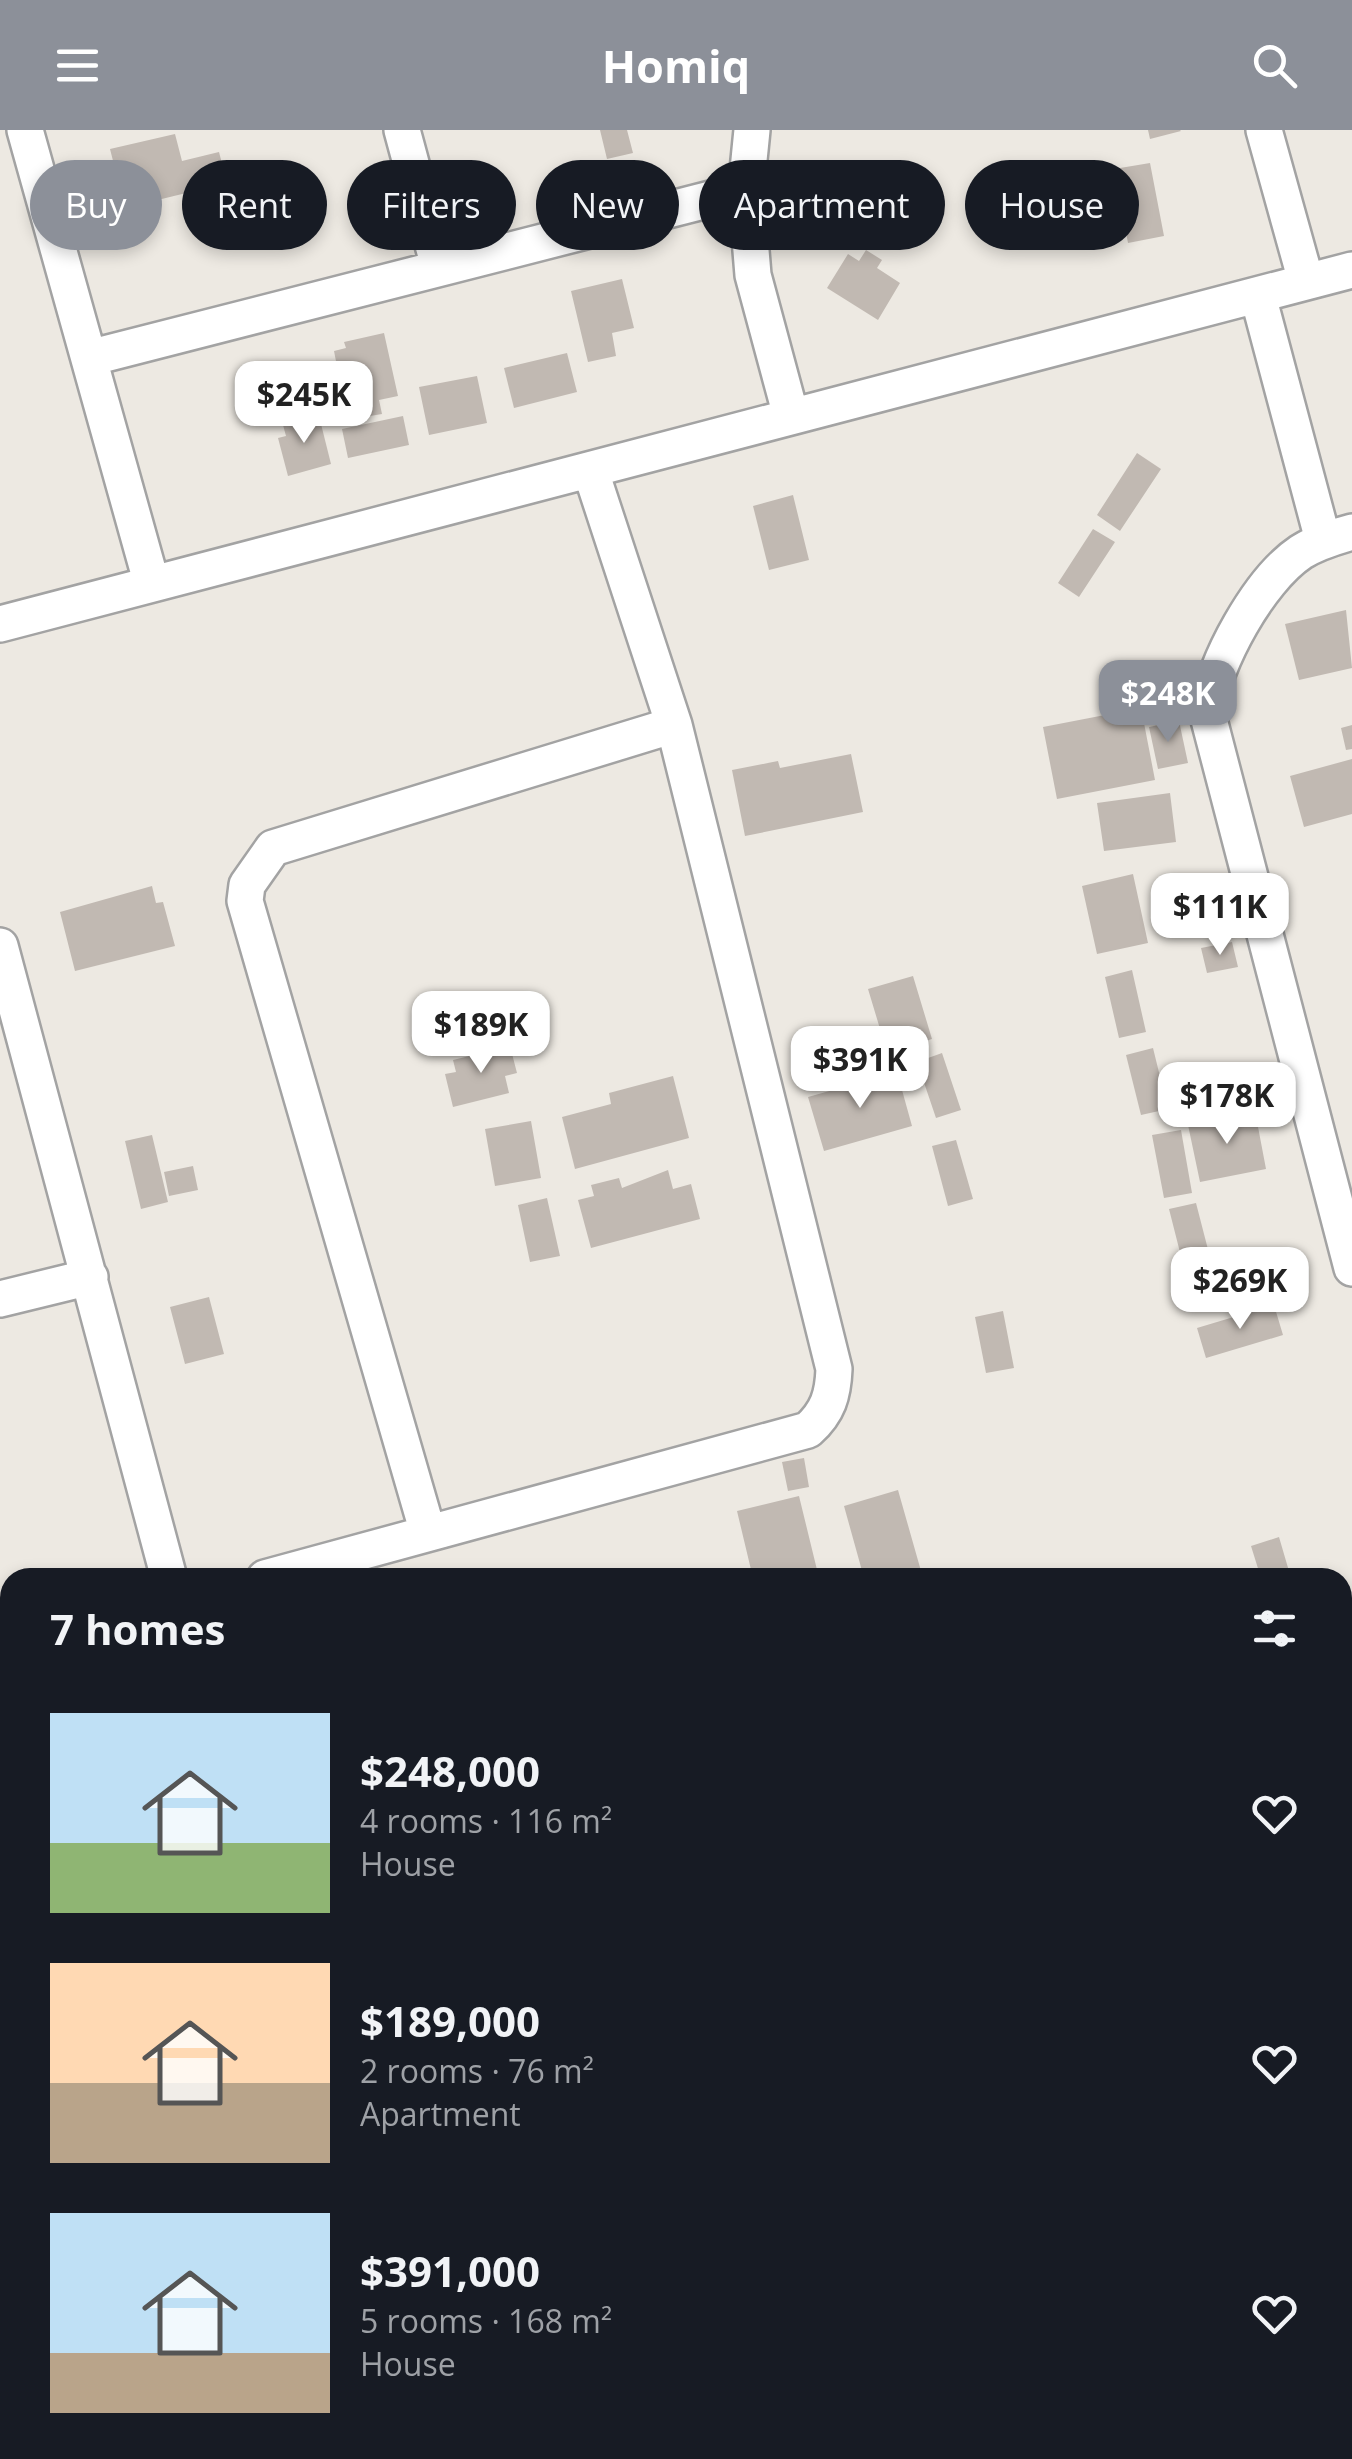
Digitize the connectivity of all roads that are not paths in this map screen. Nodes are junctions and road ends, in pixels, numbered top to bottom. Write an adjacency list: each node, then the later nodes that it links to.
1 (26, 130): 12 (street)
2 (402, 130): 8 (street)
3 (752, 130): 5 (street)
4 (1264, 130): 10 (street)
5 (749, 160)
6 (699, 202): 8 (street)
7 (751, 250): 13 (street)
8 (439, 267): 12 (street)
9 (1352, 270): 10 (street)
10 (1306, 281): 11 (street)
11 (1258, 296): 13 (street); 15 (street)
12 (89, 358): 16 (street)
13 (791, 416): 14 (street)
14 (592, 472): 16 (street); 18 (street)
15 (1338, 536): 20 (street)
16 (151, 582): 17 (street)
17 (0, 624)
18 (674, 725): 23 (street); 23 (street)
19 (0, 946): 21 (street)
20 (1352, 1268)
21 (90, 1277): 22 (street); 24 (street)
22 (0, 1298)
23 (428, 1534): 25 (street)
24 (166, 1568)
25 (302, 1568)

